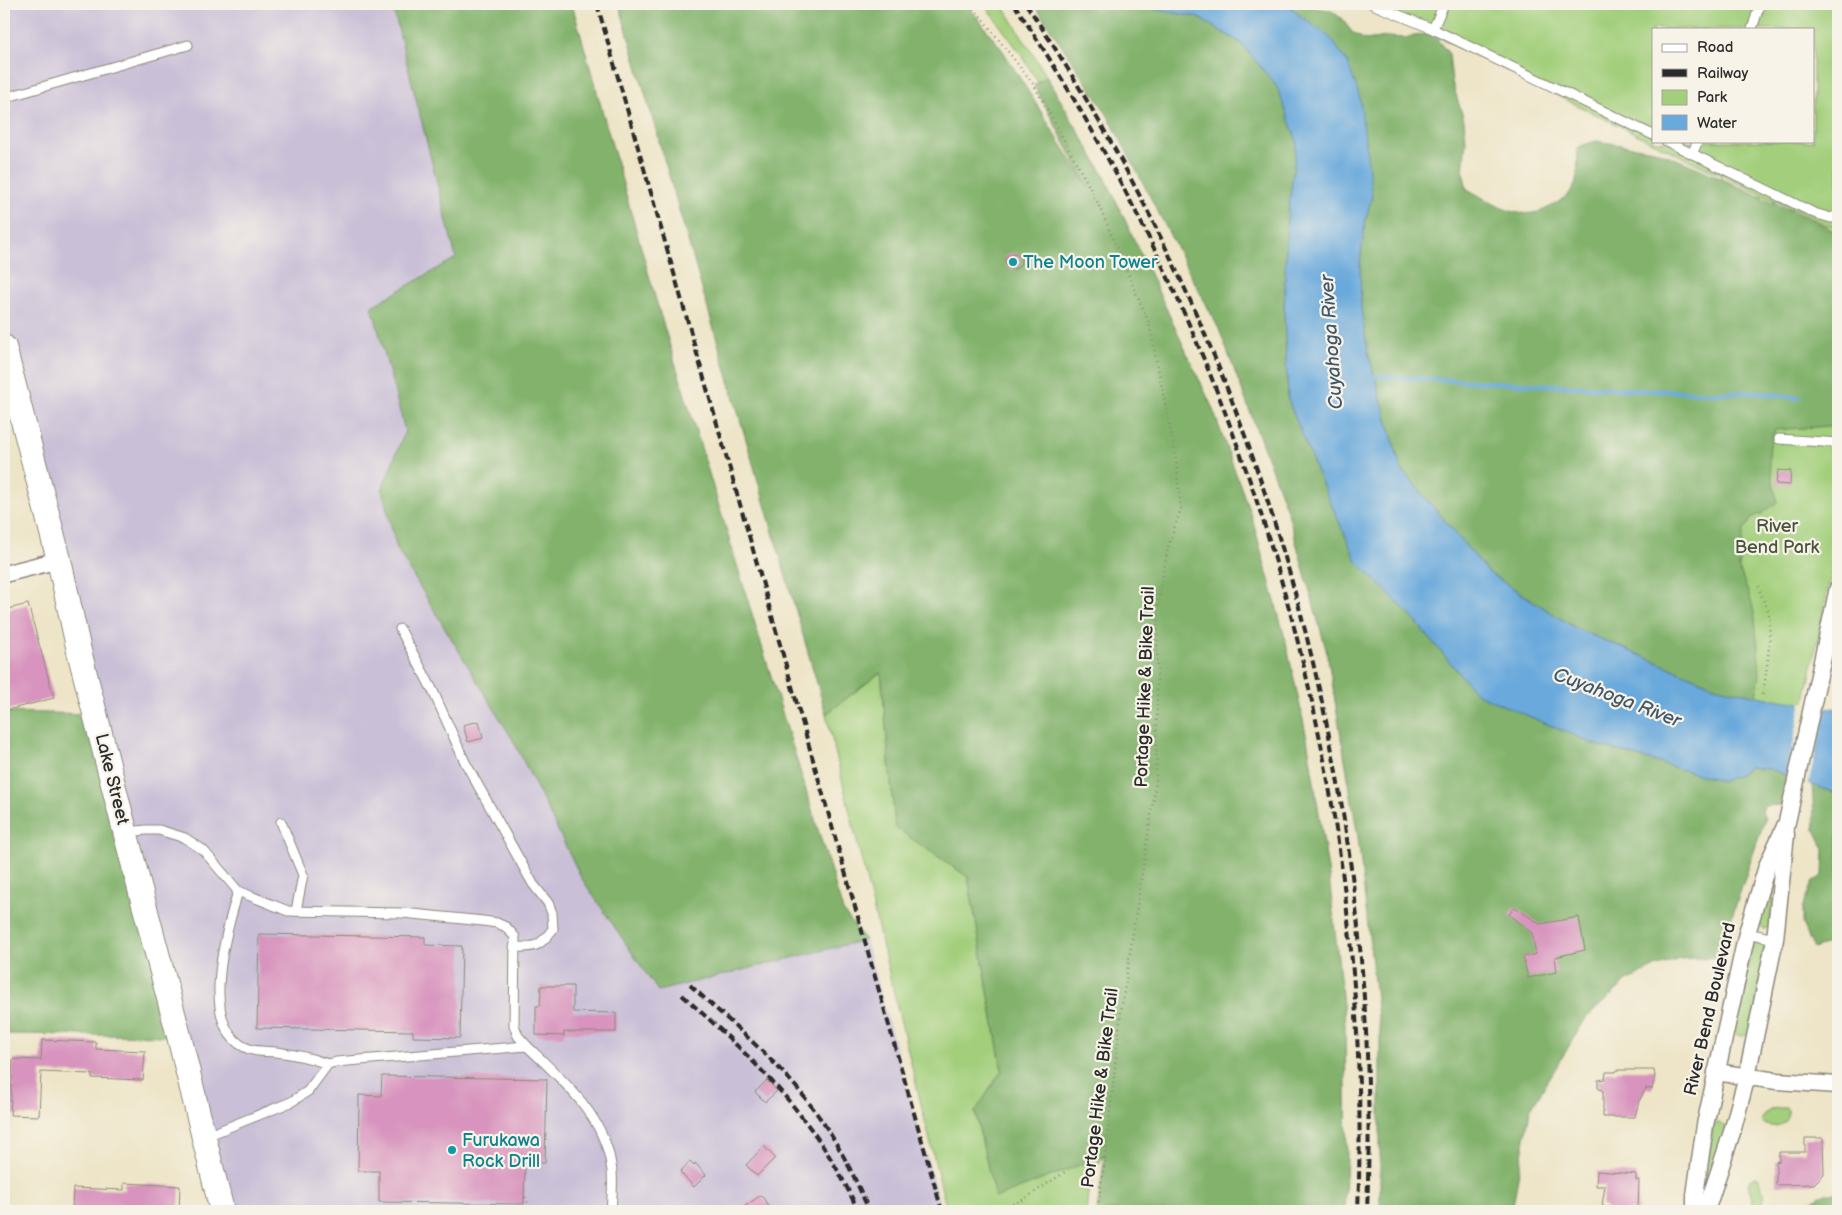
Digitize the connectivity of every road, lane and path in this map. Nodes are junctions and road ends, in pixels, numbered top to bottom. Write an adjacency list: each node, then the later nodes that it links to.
1 (971, 4): 45 (path, Portage Hike & Bike Trail)
2 (1372, 4): 6 (lane)
3 (1444, 4): 6 (lane)
4 (1760, 4): 5 (lane)
5 (1752, 28)
6 (1433, 29): 9 (lane)
7 (188, 45): 8 (lane)
8 (4, 98)
9 (1652, 135)
10 (1668, 142): 12 (lane)
11 (1698, 142): 12 (lane)
12 (1692, 154): 13 (lane)
13 (1838, 215)
14 (4, 346): 17 (street, Lake Street)
15 (1779, 439): 16 (lane)
16 (1838, 442)
17 (59, 560): 18 (street); 25 (street, Lake Street)
18 (4, 574)
19 (1759, 586): 22 (path)
20 (1838, 588): 23 (street, River Bend Boulevard)
21 (400, 629): 30 (lane)
22 (1762, 697)
23 (1789, 815): 28 (street, River Bend Boulevard); 29 (street, River Bend Boulevard)
24 (281, 822): 27 (lane)
25 (126, 833): 26 (lane); 36 (street, Lake Street)
26 (238, 891): 27 (lane); 32 (lane)
27 (296, 911): 30 (lane)
28 (1747, 933): 29 (lane); 33 (street, River Bend Boulevard)
29 (1775, 939): 34 (street, River Bend Boulevard)
30 (514, 948): 31 (lane)
31 (527, 1046): 32 (lane); 43 (lane)
32 (328, 1064): 36 (lane)
33 (1716, 1072): 34 (street); 46 (street, River Bend Boulevard)
34 (1747, 1076): 35 (street); 47 (street, River Bend Boulevard)
35 (1838, 1085)
36 (204, 1137): 40 (street, Lake Street)
37 (1068, 1170): 44 (path)
38 (525, 1197): 42 (path)
39 (473, 1204): 41 (path)
40 (222, 1211)
41 (475, 1211)
42 (532, 1211)
43 (611, 1211)
44 (994, 1211)
45 (1096, 1211)
46 (1695, 1211)
47 (1706, 1211)

